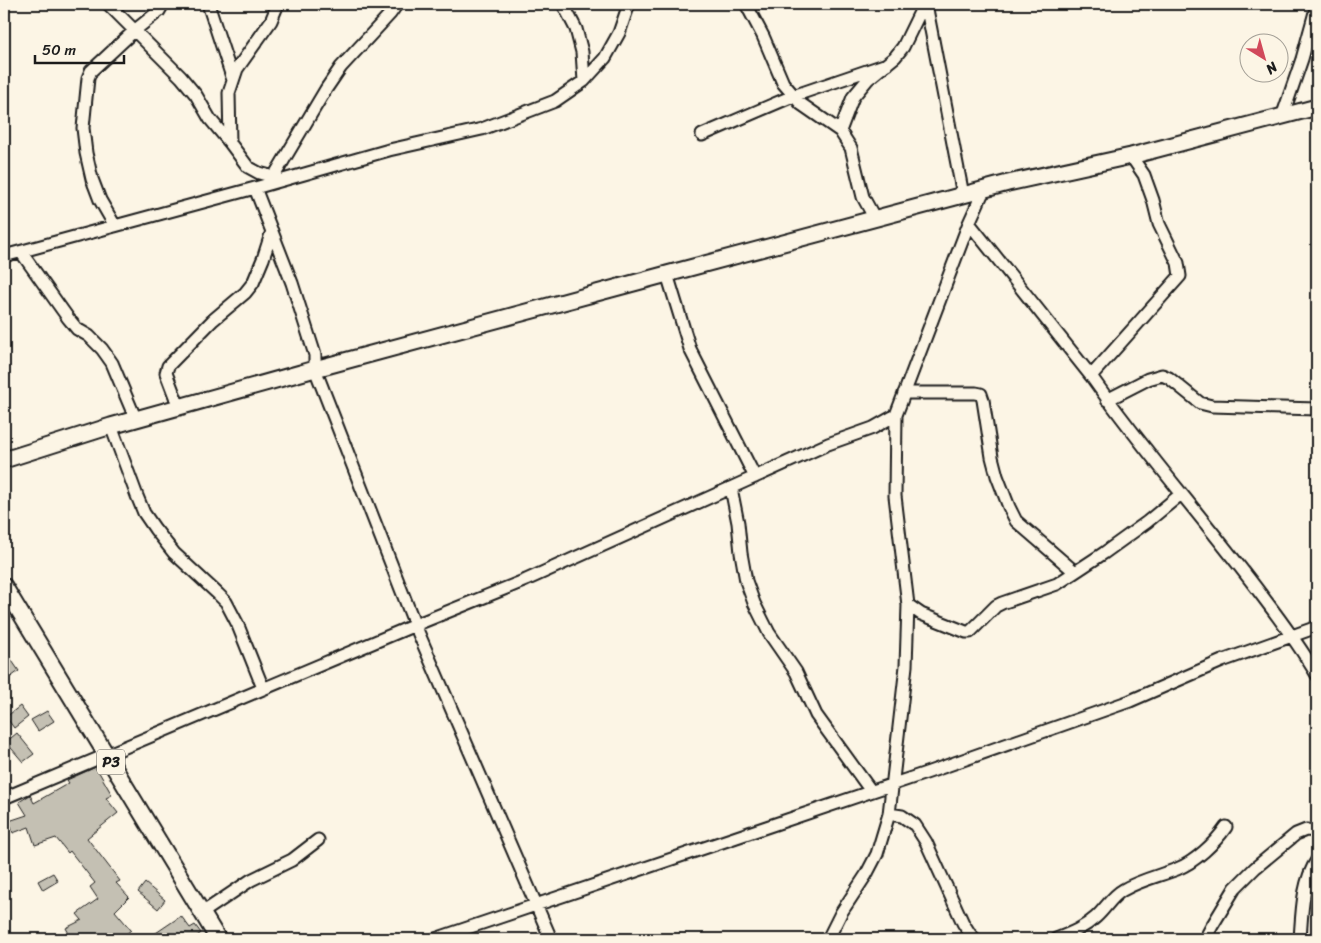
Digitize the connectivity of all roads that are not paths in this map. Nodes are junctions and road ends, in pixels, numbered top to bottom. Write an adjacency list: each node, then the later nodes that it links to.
1 (108, 4): 11 (street)
2 (163, 4): 11 (street)
3 (208, 4): 13 (street)
4 (278, 4): 13 (street)
5 (397, 4): 22 (street)
6 (564, 4): 14 (street)
7 (629, 4): 14 (street)
8 (746, 4): 15 (street)
9 (925, 4): 12 (street); 25 (street)
10 (1317, 5): 17 (street)
11 (134, 31): 20 (street); 28 (street)
12 (886, 64): 15 (street); 18 (street)
13 (233, 80): 20 (street)
14 (584, 81): 22 (street)
15 (793, 96): 18 (street); 19 (street)
16 (1317, 107): 17 (main road)
17 (1282, 117): 21 (main road)
18 (840, 131): 26 (street)
19 (702, 134)
20 (230, 143): 22 (street)
21 (1131, 156): 24 (main road); 34 (street)
22 (272, 181): 23 (street)
23 (255, 188): 28 (street); 29 (street)
24 (984, 190): 25 (main road); 27 (street)
25 (963, 195): 26 (main road)
26 (875, 219): 32 (main road)
27 (969, 223): 34 (street); 35 (street)
28 (115, 226): 30 (street)
29 (272, 231): 33 (street); 37 (street)
30 (21, 252): 31 (street); 40 (street)
31 (4, 256)
32 (667, 274): 33 (main road); 43 (street)
33 (315, 369): 37 (main road); 49 (street)
34 (1091, 376): 36 (street)
35 (904, 394): 39 (street); 46 (street)
36 (1107, 400): 38 (street); 45 (street)
37 (179, 407): 40 (main road)
38 (1317, 410)
39 (896, 414): 43 (street); 48 (street)
40 (136, 420): 41 (main road)
41 (111, 426): 42 (main road); 53 (street)
42 (4, 460)
43 (755, 477): 44 (street)
44 (731, 488): 49 (street); 56 (street)
45 (1181, 494): 46 (street); 51 (street)
46 (1075, 572): 48 (street)
47 (4, 586): 54 (main road, P3)
48 (908, 605): 55 (street)
49 (415, 625): 53 (street); 63 (street)
50 (1317, 627): 51 (street)
51 (1292, 636): 52 (street); 55 (street)
52 (1317, 675)
53 (263, 688): 54 (street)
54 (106, 754): 57 (street); 64 (main road, P3)
55 (892, 785): 56 (street); 58 (street)
56 (871, 791): 63 (street)
57 (4, 798)
58 (889, 814): 68 (street); 69 (street)
59 (1226, 827): 70 (street)
60 (1317, 831): 71 (street)
61 (318, 840): 64 (street)
62 (1317, 860): 72 (street)
63 (535, 905): 66 (street); 67 (street)
64 (202, 913): 65 (main road, P3)
65 (218, 939)
66 (435, 939)
67 (551, 939)
68 (828, 939)
69 (975, 939)
70 (1056, 939)
71 (1205, 939)
72 (1300, 939)

